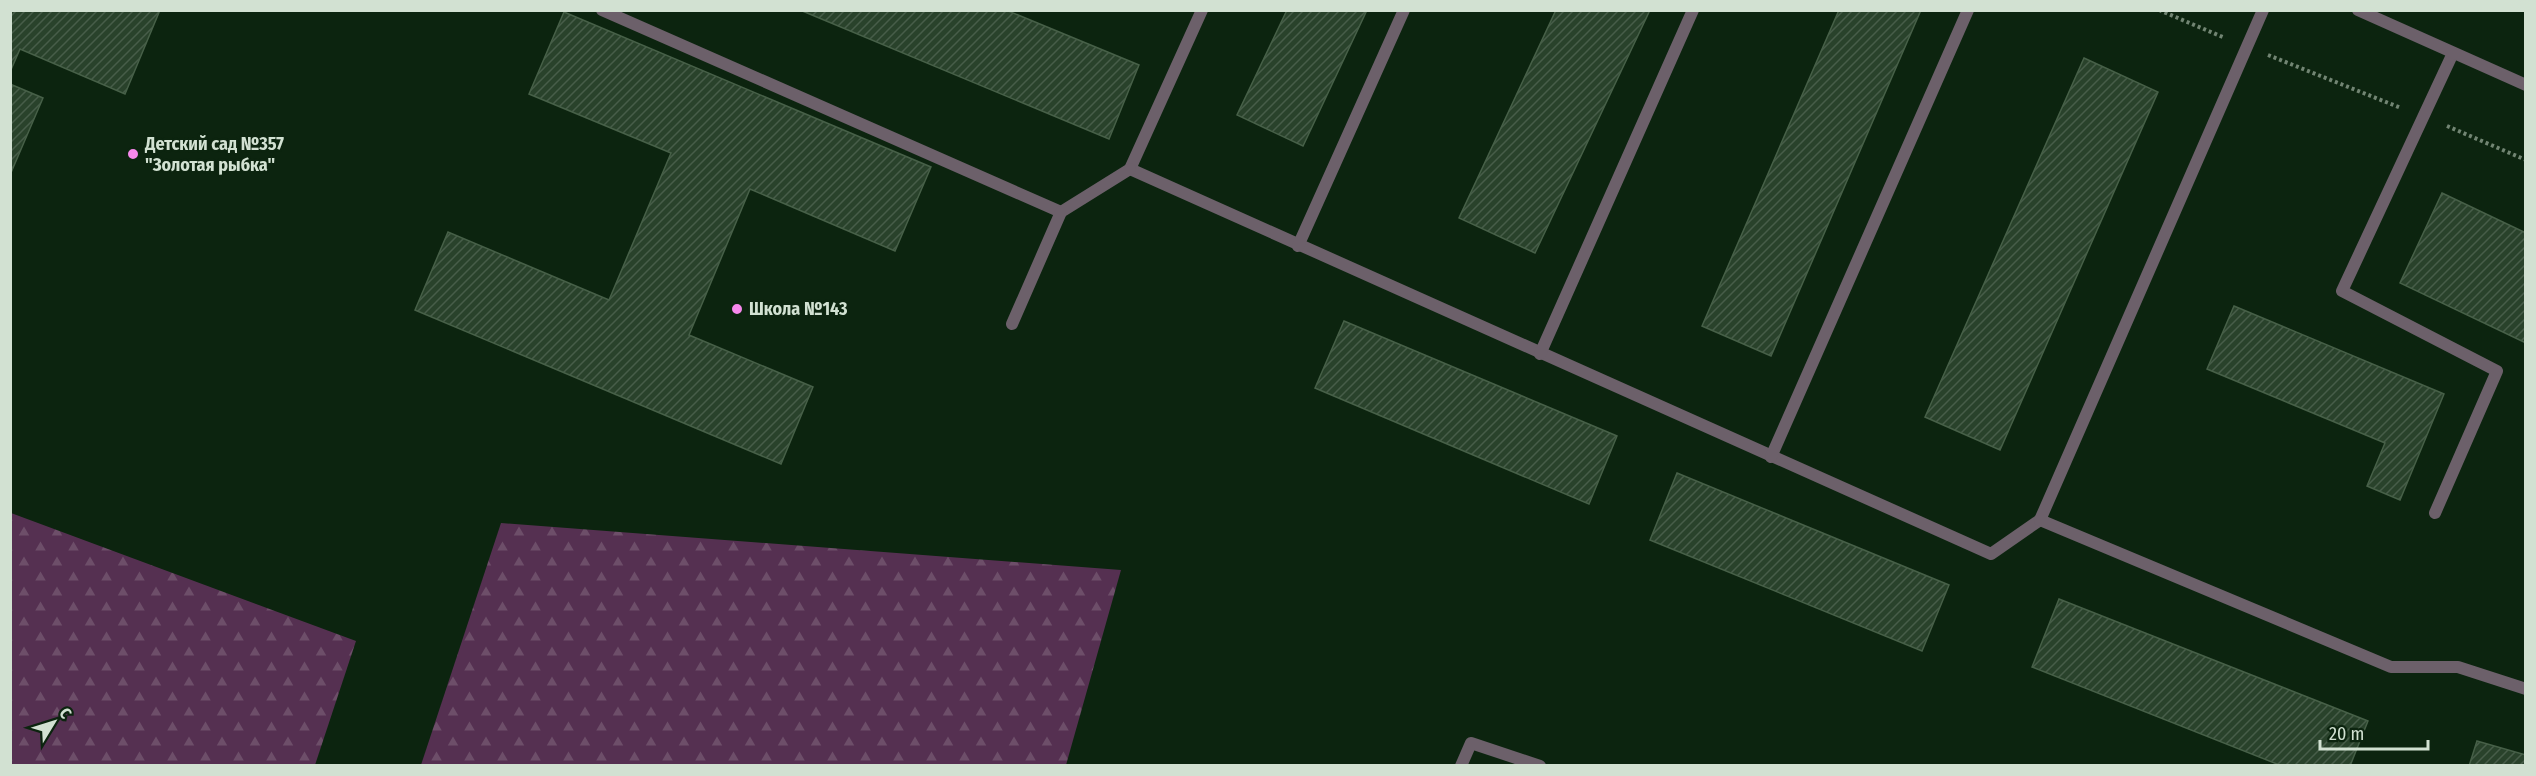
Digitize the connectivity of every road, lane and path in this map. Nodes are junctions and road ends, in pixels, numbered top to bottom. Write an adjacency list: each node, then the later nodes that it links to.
1 (602, 10): 15 (street)
2 (1202, 10): 14 (street)
3 (1404, 10): 16 (street)
4 (1693, 10): 18 (street)
5 (1968, 10): 19 (street)
6 (2159, 10): 9 (path)
7 (2263, 10): 9 (street)
8 (2358, 10): 10 (street)
9 (2247, 46): 12 (path); 21 (street)
10 (2453, 53): 11 (street); 12 (street)
11 (2526, 85)
12 (2423, 117): 13 (path); 20 (street)
13 (2526, 160)
14 (1130, 169): 15 (street); 16 (street)
15 (1061, 212): 17 (street)
16 (1298, 246): 18 (street)
17 (1012, 324)
18 (1540, 354): 19 (street)
19 (1771, 457): 21 (street)
20 (2435, 513)
21 (2040, 520): 22 (street)
22 (2526, 689)
23 (1461, 765): 24 (street)
24 (1540, 765)

